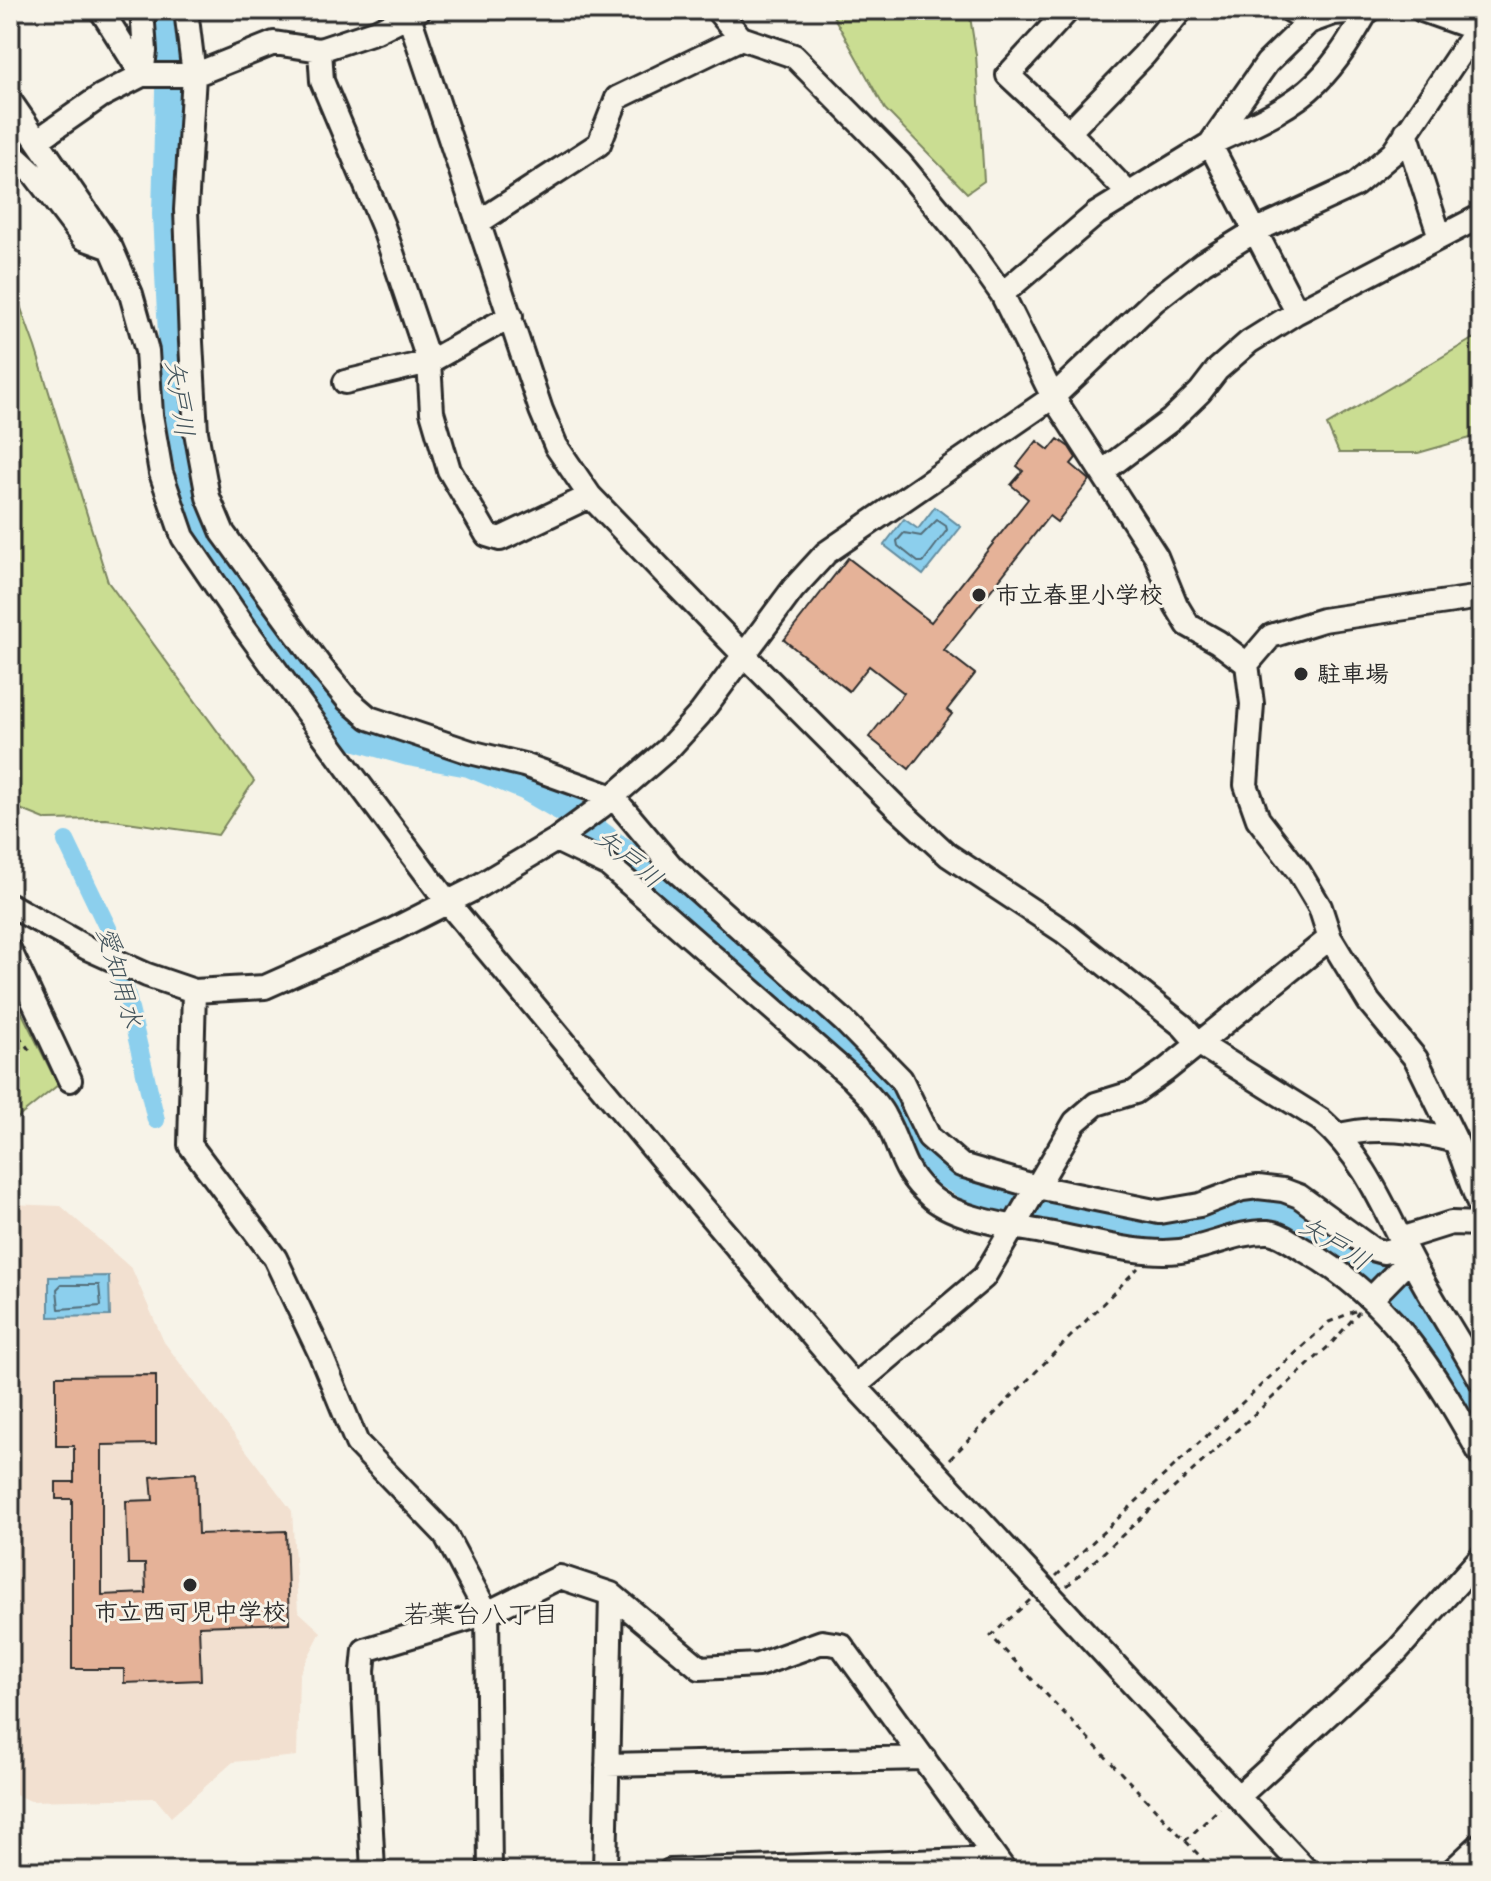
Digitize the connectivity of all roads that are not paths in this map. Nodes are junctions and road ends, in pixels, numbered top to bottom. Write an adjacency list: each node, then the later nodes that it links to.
1 (101, 10): 14 (street)
2 (142, 10): 14 (street)
3 (186, 10): 15 (street)
4 (717, 10): 12 (street)
5 (1068, 10): 17 (street)
6 (1181, 10): 17 (street)
7 (1422, 10): 11 (street)
8 (1368, 11): 10 (street); 20 (street)
9 (413, 12): 13 (street); 24 (street)
10 (1300, 16): 20 (street)
11 (1478, 31): 18 (street)
12 (741, 38): 24 (street); 28 (street)
13 (320, 50): 15 (street); 31 (street)
14 (142, 75): 15 (street); 19 (street)
15 (194, 75): 39 (street)
16 (10, 101): 19 (street)
17 (1069, 132): 22 (street)
18 (1406, 132): 25 (street); 26 (street)
19 (38, 140): 27 (street)
20 (1210, 144): 22 (street); 25 (street)
21 (10, 152): 27 (street)
22 (1128, 193): 28 (street)
23 (1481, 216): 26 (street)
24 (479, 222): 30 (street)
25 (1255, 231): 29 (street); 33 (street)
26 (1440, 237): 29 (street)
27 (111, 248): 41 (street)
28 (1002, 294): 33 (street)
29 (1297, 312): 34 (street)
30 (511, 316): 31 (street); 35 (street)
31 (429, 362): 32 (street); 35 (street)
32 (345, 382)
33 (1053, 397): 34 (street); 37 (street)
34 (1102, 472): 38 (street)
35 (590, 496): 37 (street)
36 (1481, 597): 38 (street)
37 (745, 656): 39 (street); 46 (street)
38 (1247, 664): 43 (street)
39 (608, 802): 40 (street); 50 (street)
40 (556, 840): 41 (street); 53 (street)
41 (449, 904): 45 (street); 57 (street)
42 (10, 905): 45 (street)
43 (1330, 938): 46 (street); 49 (street)
44 (10, 951): 47 (street)
45 (194, 991): 61 (street)
46 (1198, 1043): 48 (street); 50 (street)
47 (70, 1080)
48 (1338, 1136): 49 (street); 54 (street)
49 (1456, 1141): 51 (street)
50 (1037, 1187): 53 (street); 54 (street)
51 (1481, 1210)
52 (1481, 1224): 54 (street)
53 (1013, 1227): 55 (street); 57 (street)
54 (1405, 1249): 55 (street); 56 (street)
55 (1371, 1299): 58 (street)
56 (1481, 1381)
57 (855, 1386): 64 (street)
58 (1481, 1455)
59 (1481, 1557): 64 (street)
60 (611, 1594): 61 (street); 62 (street); 63 (street)
61 (487, 1613): 70 (street); 71 (street)
62 (924, 1758): 63 (street); 66 (street)
63 (607, 1765): 72 (street)
64 (1237, 1795): 74 (street)
65 (1481, 1844): 75 (street)
66 (1000, 1865): 67 (street)
67 (936, 1866): 68 (street)
68 (831, 1868): 69 (street)
69 (722, 1870): 73 (street)
70 (373, 1871)
71 (490, 1871)
72 (605, 1871)
73 (670, 1871)
74 (1307, 1871)
75 (1452, 1871)

